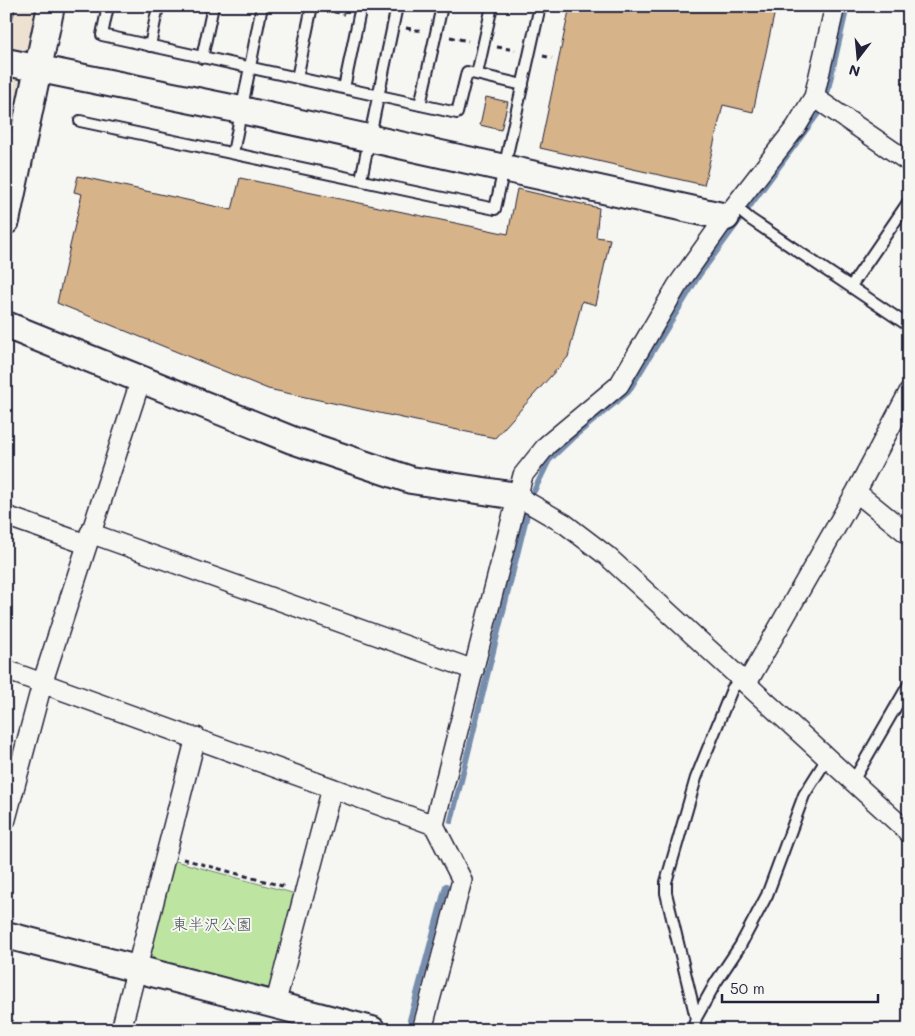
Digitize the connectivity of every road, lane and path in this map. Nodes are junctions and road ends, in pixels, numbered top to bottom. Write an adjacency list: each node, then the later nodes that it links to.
1 (9, 6): 14 (lane)
2 (51, 6): 19 (street)
3 (108, 6): 15 (lane)
4 (158, 6): 15 (lane)
5 (213, 6): 16 (lane)
6 (262, 6): 18 (lane)
7 (312, 6): 21 (lane)
8 (361, 6): 23 (lane)
9 (397, 6): 24 (lane)
10 (442, 6): 26 (lane)
11 (492, 6): 20 (lane)
12 (540, 6): 22 (lane)
13 (835, 6): 25 (street)
14 (6, 18)
15 (150, 46): 16 (lane)
16 (202, 58): 18 (lane)
17 (6, 62): 19 (street)
18 (249, 68): 21 (lane); 27 (lane)
19 (38, 69): 27 (street); 36 (street)
20 (477, 74): 22 (lane); 26 (lane)
21 (297, 78): 23 (lane)
22 (523, 84): 32 (lane)
23 (344, 88): 24 (lane)
24 (378, 95): 26 (lane); 29 (lane)
25 (814, 96): 31 (street); 35 (street)
26 (420, 105)
27 (241, 110): 29 (street); 30 (lane)
28 (80, 121): 30 (lane)
29 (369, 140): 32 (street); 33 (lane)
30 (233, 153): 33 (lane)
31 (909, 162)
32 (504, 168): 33 (lane); 35 (street)
33 (361, 179)
34 (909, 202): 37 (lane)
35 (736, 212): 37 (lane); 43 (street)
36 (6, 221)
37 (851, 286): 39 (lane)
38 (6, 325): 40 (street)
39 (909, 326)
40 (141, 379): 43 (street); 46 (street)
41 (909, 392): 42 (street)
42 (856, 492): 45 (street); 49 (street)
43 (517, 496): 48 (street); 49 (street)
44 (6, 516): 46 (street)
45 (909, 535)
46 (88, 539): 48 (street); 50 (street)
47 (6, 670): 50 (street)
48 (474, 670): 57 (street)
49 (744, 680): 53 (street); 64 (lane)
50 (42, 684): 52 (street); 56 (street)
51 (909, 684): 54 (lane)
52 (196, 737): 55 (street); 59 (street)
53 (828, 757): 54 (street); 64 (lane)
54 (853, 781): 58 (street)
55 (332, 788): 57 (street); 60 (street)
56 (6, 819)
57 (434, 825): 69 (street)
58 (909, 833)
59 (166, 855): 60 (path); 62 (street)
60 (305, 892): 63 (street)
61 (6, 935): 62 (street)
62 (136, 969): 63 (street); 67 (street)
63 (275, 1005): 68 (street)
64 (696, 1018): 70 (lane)
65 (6, 1025): 66 (path)
66 (24, 1030)
67 (120, 1030)
68 (372, 1030)
69 (422, 1030)
70 (693, 1030)

